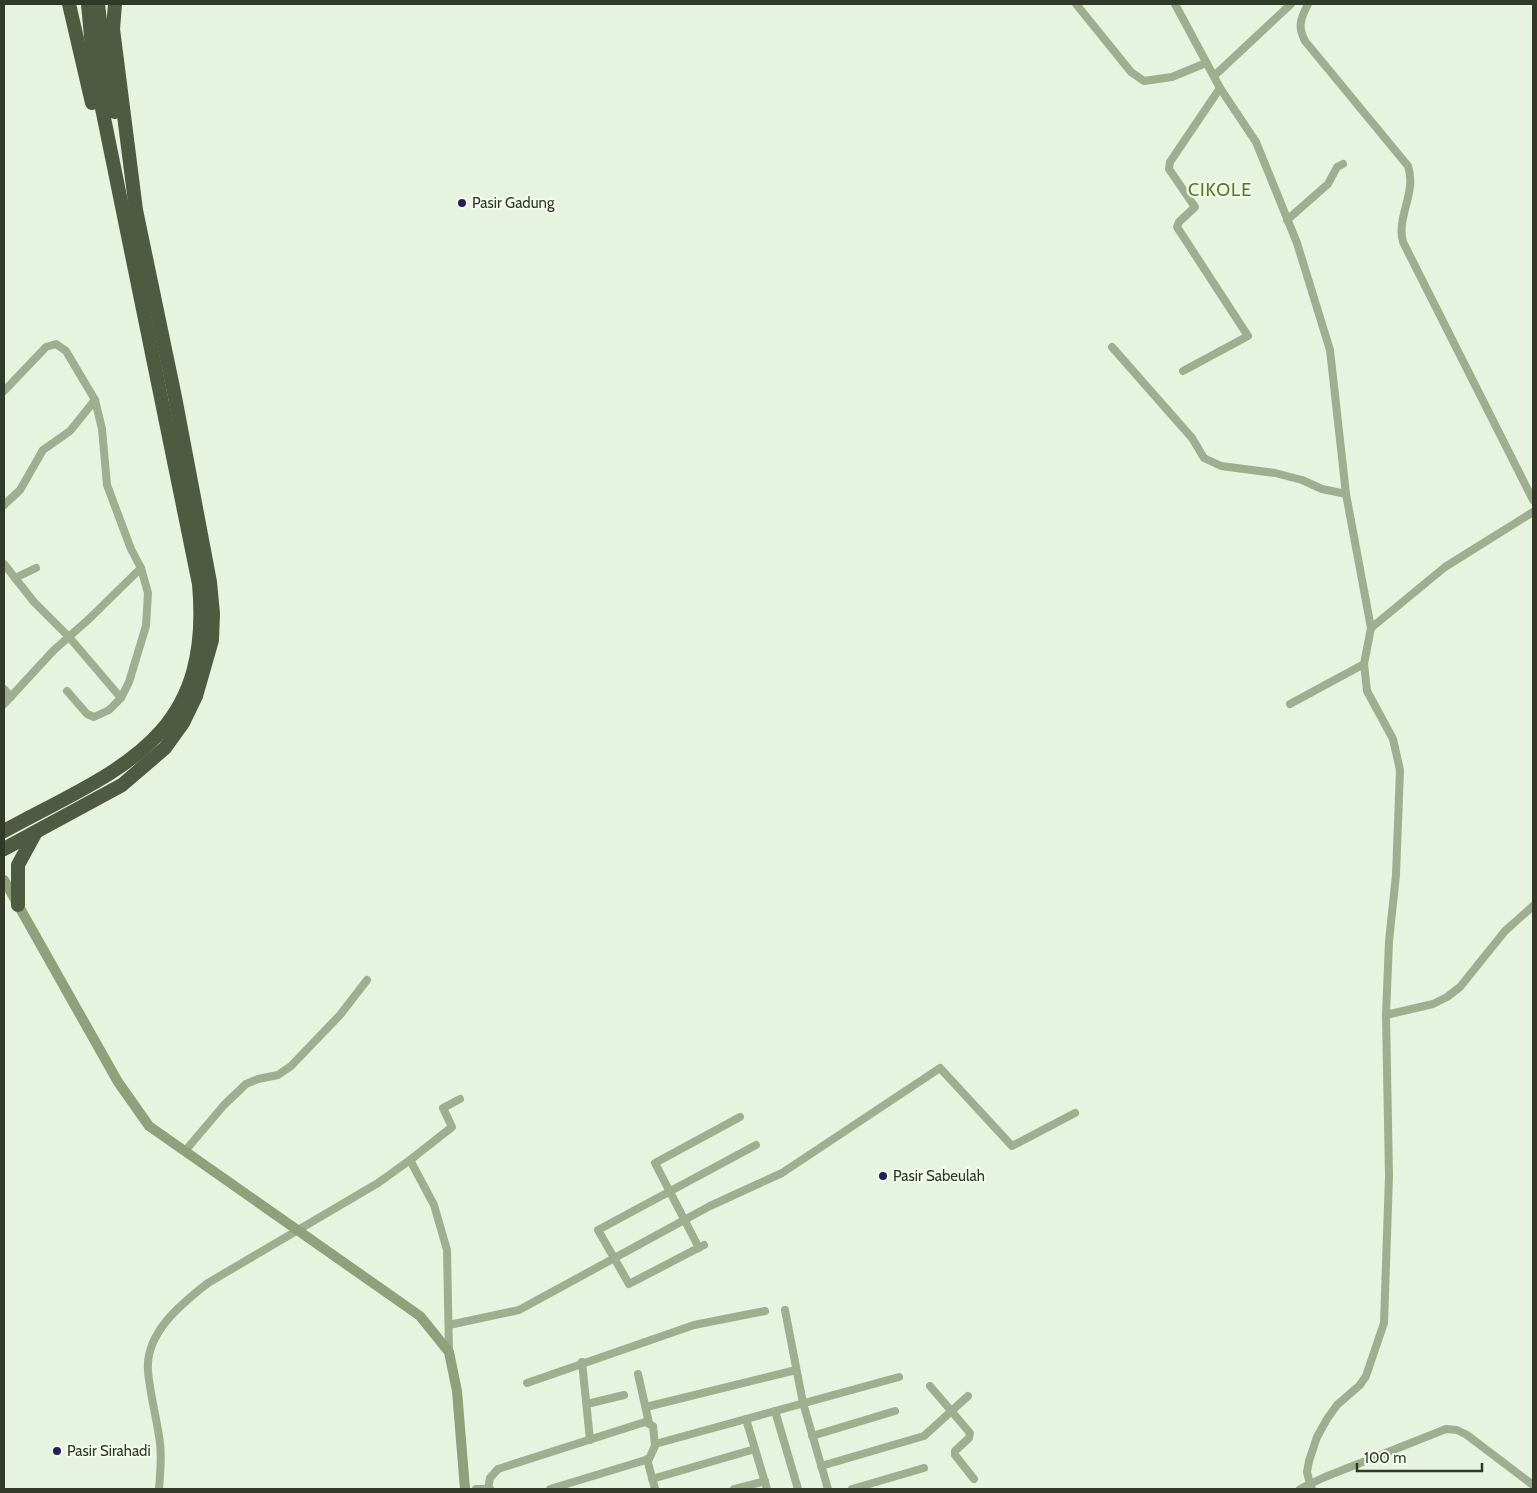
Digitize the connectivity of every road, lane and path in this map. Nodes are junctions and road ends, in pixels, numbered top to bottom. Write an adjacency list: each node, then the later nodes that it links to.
1 (68, 4): 14 (highway)
2 (88, 4): 14 (highway)
3 (98, 4): 13 (highway)
4 (115, 4): 13 (highway)
5 (1076, 4): 9 (street)
6 (1175, 4): 9 (street)
7 (1291, 4): 10 (street)
8 (1308, 4): 21 (street)
9 (1206, 63): 10 (street)
10 (1214, 76): 11 (street)
11 (1220, 88): 15 (street); 17 (street)
12 (1343, 164): 15 (street)
13 (136, 210): 40 (highway)
14 (122, 212): 38 (highway)
15 (1287, 220): 20 (street)
16 (1112, 347): 20 (street)
17 (1183, 371)
18 (4, 392): 19 (street)
19 (95, 400): 22 (street); 26 (street)
20 (1346, 494): 28 (street)
21 (1533, 500)
22 (4, 505)
23 (1533, 512): 28 (street)
24 (4, 564): 27 (street)
25 (36, 568): 27 (street)
26 (140, 568): 29 (street); 34 (street)
27 (15, 578): 29 (street)
28 (1371, 628): 30 (street)
29 (69, 637): 33 (street); 34 (street)
30 (1364, 664): 36 (street); 46 (street)
31 (4, 689): 33 (street)
32 (67, 691): 34 (street)
33 (11, 697): 35 (street)
34 (121, 698)
35 (4, 704)
36 (1290, 704)
37 (4, 819): 38 (highway)
38 (27, 819): 39 (highway)
39 (4, 831)
40 (36, 831): 41 (highway); 43 (highway)
41 (4, 849)
42 (4, 880): 43 (street)
43 (18, 905): 51 (street)
44 (1533, 906): 46 (street)
45 (367, 980): 51 (street)
46 (1386, 1015): 88 (street)
47 (460, 1099): 52 (street)
48 (1075, 1113): 54 (street)
49 (740, 1117): 53 (street)
50 (756, 1145): 53 (street)
51 (185, 1151): 55 (street)
52 (410, 1160): 55 (street); 59 (street)
53 (669, 1191): 54 (street); 56 (street)
54 (684, 1220): 56 (street); 56 (street)
55 (297, 1230): 60 (street); 90 (street)
56 (613, 1258): 59 (street)
57 (785, 1310): 62 (street)
58 (765, 1311): 61 (street)
59 (448, 1325): 60 (street)
60 (449, 1352): 91 (street)
61 (582, 1362): 65 (street); 70 (street)
62 (796, 1370): 69 (street); 71 (street)
63 (638, 1374): 71 (street)
64 (899, 1377): 69 (street)
65 (527, 1383)
66 (930, 1386): 74 (street)
67 (624, 1395): 70 (street)
68 (968, 1396): 74 (street)
69 (803, 1403): 72 (street); 77 (street)
70 (587, 1404): 78 (street)
71 (646, 1407): 76 (street)
72 (775, 1411): 75 (street); 97 (street)
73 (895, 1411): 77 (street)
74 (951, 1411): 82 (street); 85 (street)
75 (746, 1419): 79 (street); 80 (street)
76 (649, 1423): 78 (street); 79 (street)
77 (812, 1436): 82 (street)
78 (590, 1440): 89 (street)
79 (655, 1444): 81 (street)
80 (755, 1449): 84 (street); 86 (street)
81 (647, 1460): 84 (street); 93 (street)
82 (821, 1466): 98 (street)
83 (924, 1468): 99 (street)
84 (652, 1479): 94 (street)
85 (974, 1479)
86 (764, 1481): 95 (street); 96 (street)
87 (1533, 1486): 88 (street)
88 (1311, 1487): 100 (street)
89 (489, 1488): 92 (street)
90 (159, 1489)
91 (465, 1489)
92 (476, 1489)
93 (550, 1489)
94 (655, 1489)
95 (734, 1489)
96 (767, 1489)
97 (798, 1489)
98 (828, 1489)
99 (852, 1489)
100 (1300, 1489)

